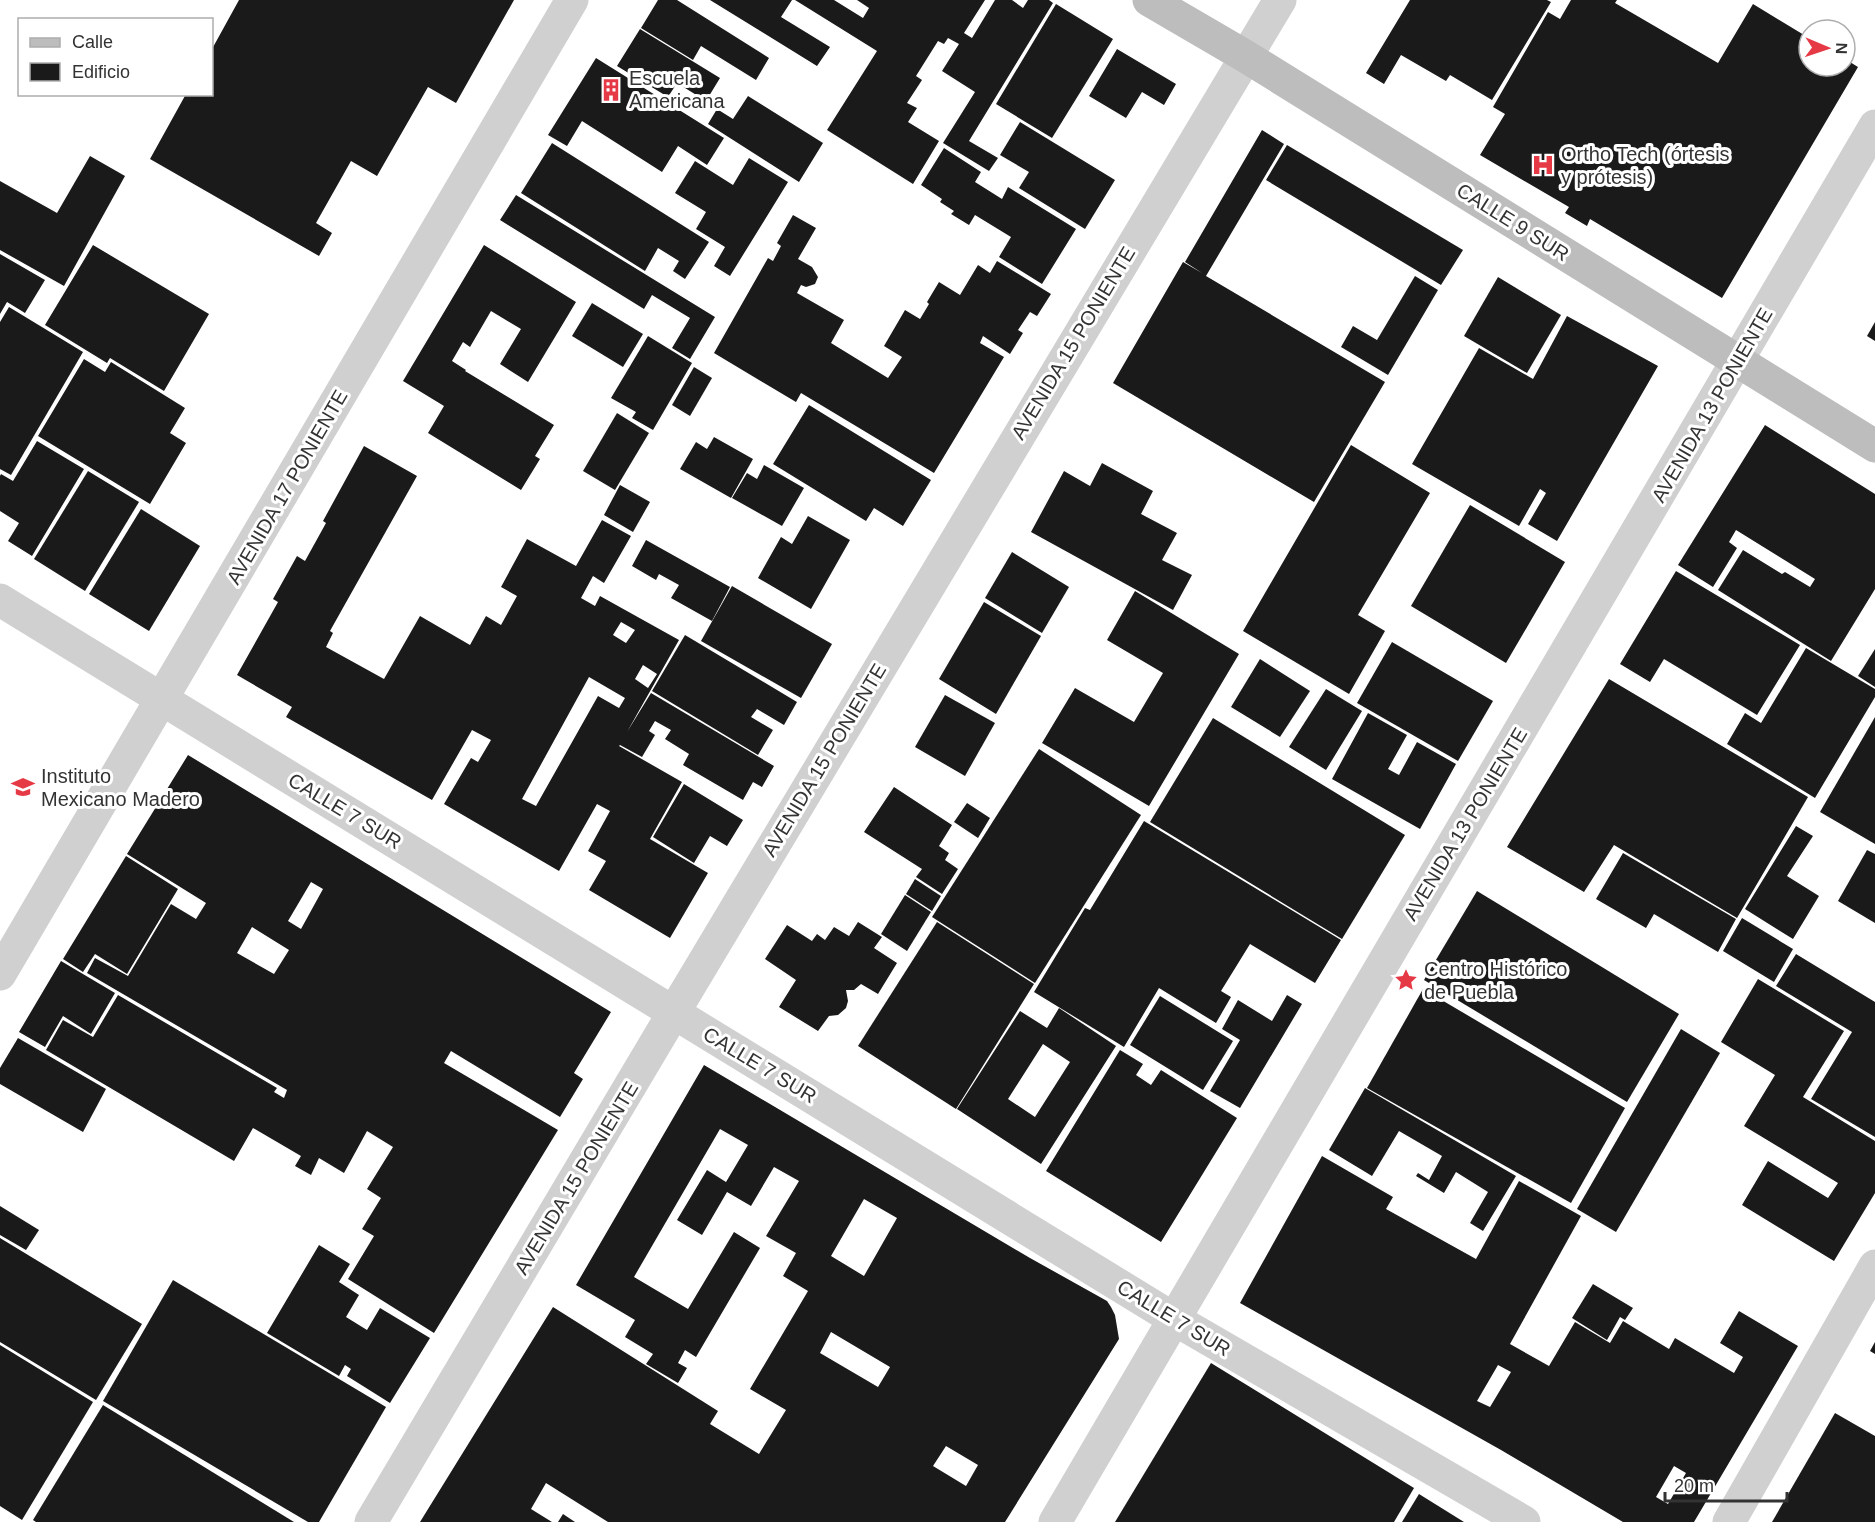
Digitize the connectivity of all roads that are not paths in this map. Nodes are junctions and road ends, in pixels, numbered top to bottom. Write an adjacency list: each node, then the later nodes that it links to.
1 (572, 0): 9 (street, AVENIDA 17 PONIENTE)
2 (1149, 0): 4 (street, CALLE 9 SUR)
3 (1280, 0): 4 (street, AVENIDA 15 PONIENTE)
4 (1245, 56): 6 (street, CALLE 9 SUR); 11 (street, AVENIDA 15 PONIENTE)
5 (1875, 126): 6 (street, AVENIDA 13 PONIENTE)
6 (1739, 361): 7 (street, CALLE 9 SUR); 13 (street, AVENIDA 13 PONIENTE)
7 (1875, 446)
8 (0, 600): 9 (street, CALLE 7 SUR)
9 (162, 699): 10 (street, AVENIDA 17 PONIENTE); 11 (street, CALLE 7 SUR)
10 (0, 974)
11 (674, 1012): 13 (street, CALLE 7 SUR); 14 (street, AVENIDA 15 PONIENTE)
12 (1875, 1266): 17 (street)
13 (1174, 1319): 15 (street, AVENIDA 13 PONIENTE); 16 (street, CALLE 7 SUR)
14 (371, 1522)
15 (1055, 1522)
16 (1524, 1522)
17 (1729, 1522)

